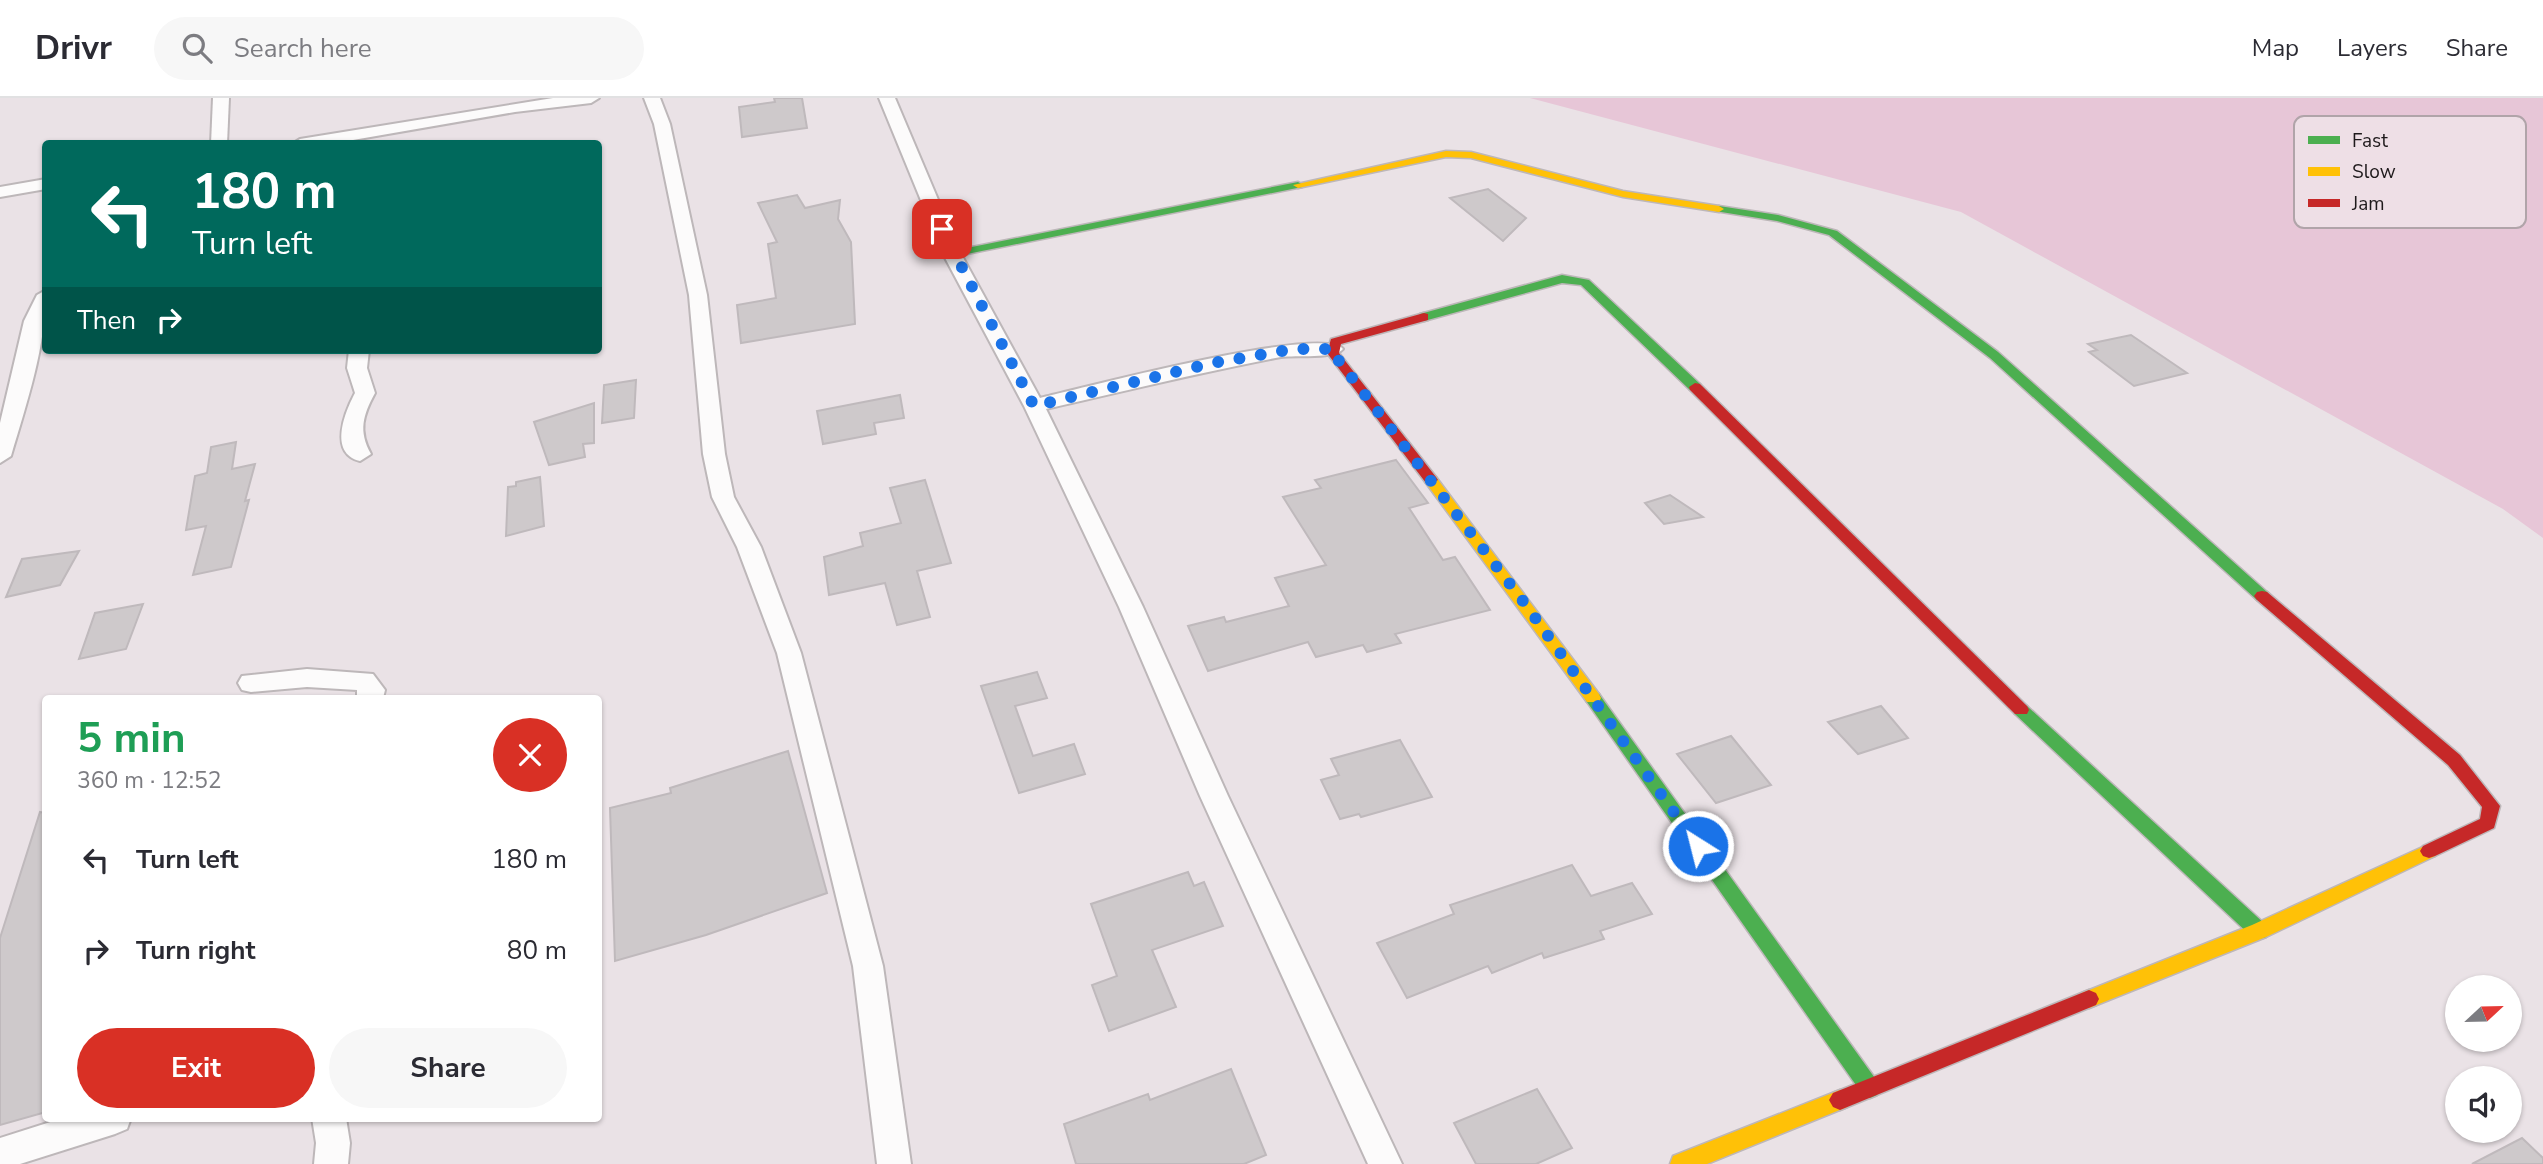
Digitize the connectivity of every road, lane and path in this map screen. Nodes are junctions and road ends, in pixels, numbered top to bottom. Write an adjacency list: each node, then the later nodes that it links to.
1 (221, 98): 6 (street)
2 (591, 98): 5 (street)
3 (652, 98): 26 (street)
4 (887, 98): 11 (street)
5 (405, 126): 7 (street); 8 (street)
6 (219, 140)
7 (323, 140)
8 (403, 140)
9 (42, 185): 10 (street)
10 (0, 192)
11 (952, 254): 15 (street); 20 (street)
12 (42, 304): 17 (street)
13 (1333, 349): 15 (street); 20 (street); 21 (street)
14 (359, 354): 16 (street)
15 (1034, 406): 27 (street)
16 (360, 454)
17 (0, 456)
18 (251, 683): 19 (street)
19 (371, 695)
20 (2259, 931): 21 (street)
21 (1870, 1088): 28 (street)
22 (102, 1122): 24 (street)
23 (330, 1122): 25 (street)
24 (0, 1154)
25 (331, 1164)
26 (894, 1164)
27 (1385, 1164)
28 (1681, 1164)

